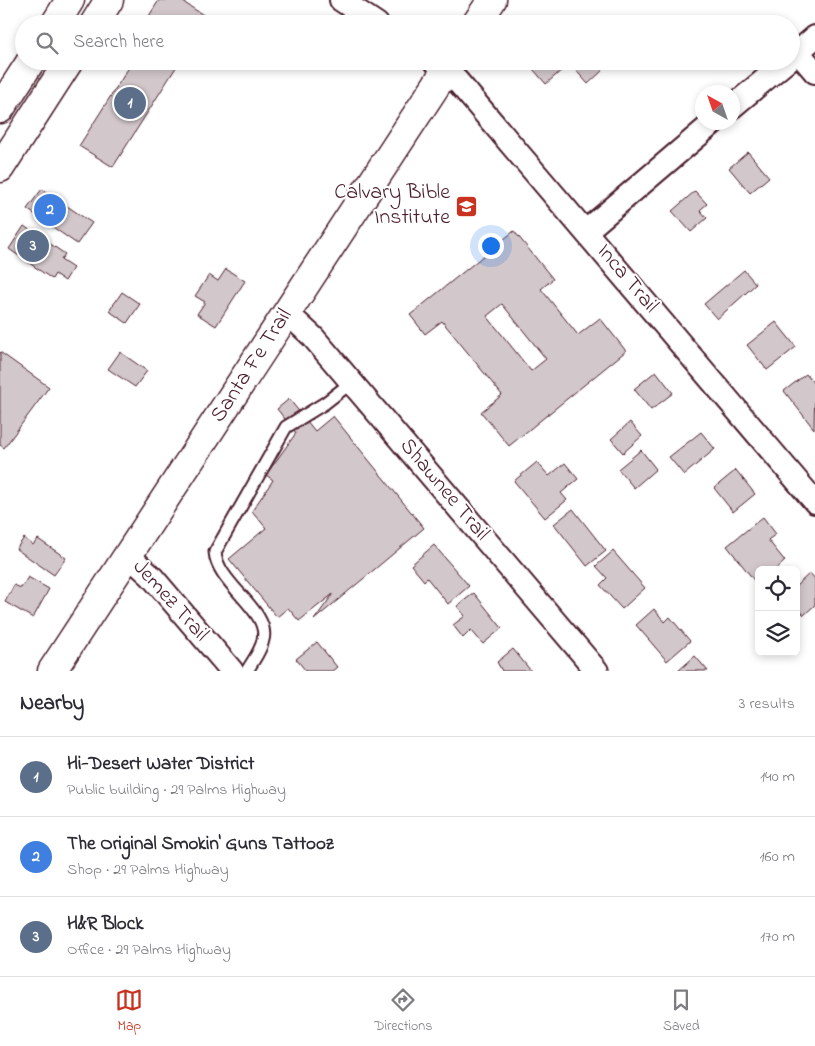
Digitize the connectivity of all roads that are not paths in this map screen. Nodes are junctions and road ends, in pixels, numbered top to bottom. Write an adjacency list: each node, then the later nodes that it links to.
1 (70, 0): 5 (street)
2 (109, 0): 6 (street)
3 (341, 0): 7 (street)
4 (492, 0): 8 (street)
5 (61, 15)
6 (100, 15)
7 (364, 15)
8 (482, 15)
9 (815, 38): 10 (street)
10 (800, 50)
11 (800, 62): 17 (street)
12 (25, 70): 19 (street)
13 (63, 70): 21 (street)
14 (440, 70): 23 (street, Santa Fe Trail)
15 (449, 70): 22 (street, Inca Trail)
16 (776, 70): 18 (street)
17 (815, 72)
18 (740, 100)
19 (0, 108)
20 (705, 130): 22 (street)
21 (0, 168)
22 (586, 231): 25 (street, Inca Trail)
23 (287, 313): 24 (street, Shawnee Trail); 26 (street, Santa Fe Trail)
24 (352, 382): 29 (lane); 30 (street, Shawnee Trail)
25 (815, 502)
26 (128, 554): 27 (street, Santa Fe Trail); 28 (street, Jemez Trail)
27 (52, 671)
28 (232, 671)
29 (247, 671)
30 (597, 671)

